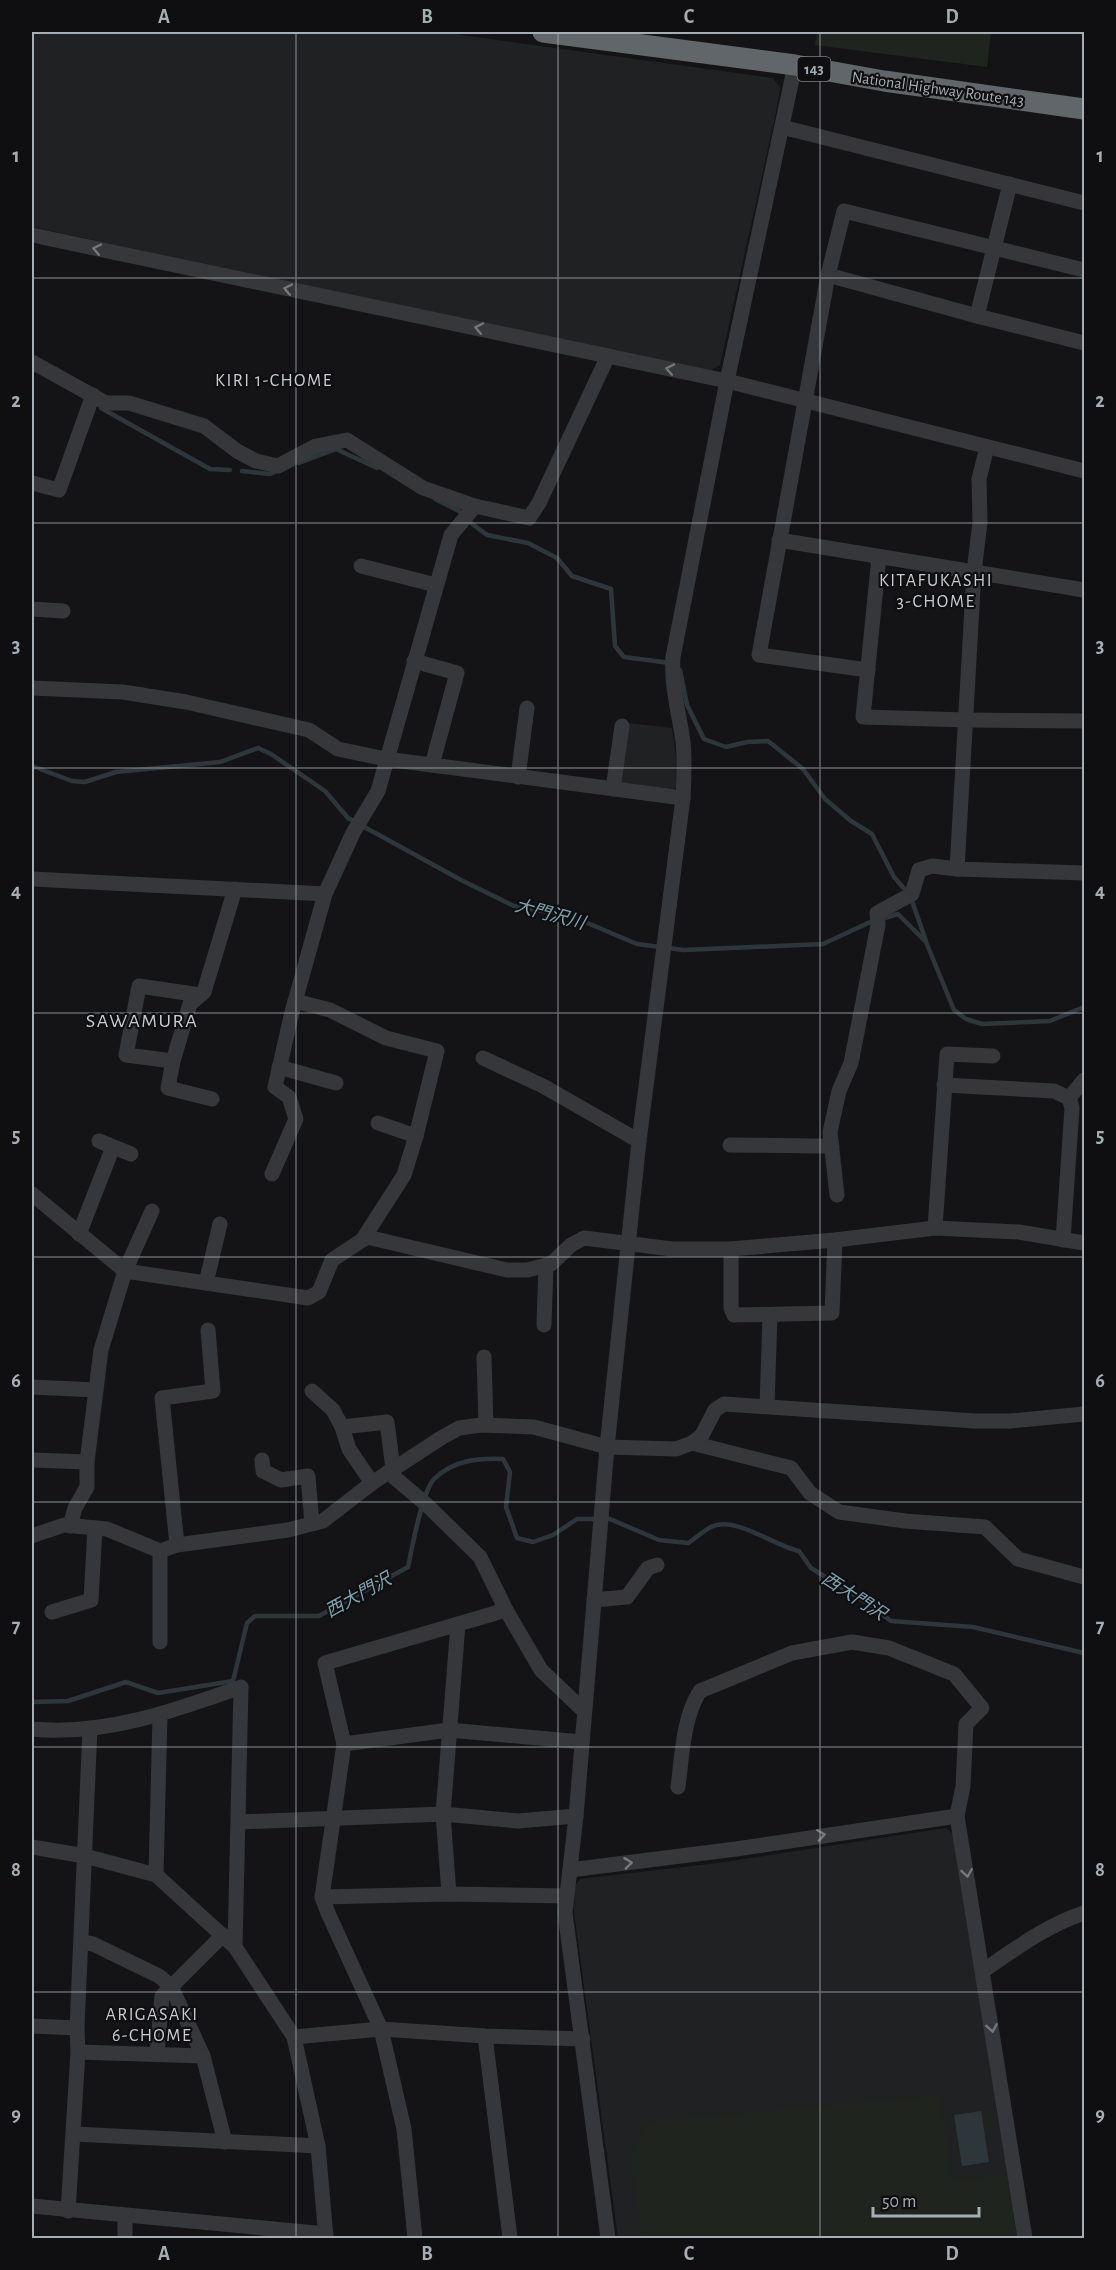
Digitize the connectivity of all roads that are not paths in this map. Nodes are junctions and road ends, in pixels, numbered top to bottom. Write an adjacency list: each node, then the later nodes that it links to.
1 (543, 32): 2 (highway, National Highway Route 143 / 143)
2 (613, 36): 3 (highway, National Highway Route 143 / 143)
3 (795, 65): 4 (highway, National Highway Route 143 / 143); 5 (street)
4 (1084, 109)
5 (782, 128): 6 (street); 16 (street)
6 (1010, 184): 7 (street); 9 (street)
7 (1084, 202)
8 (32, 235): 14 (street, one-way to 8)
9 (994, 248): 10 (street); 11 (street); 12 (street)
10 (1084, 270)
11 (828, 275): 12 (street); 18 (street)
12 (976, 316): 13 (street)
13 (1084, 343)
14 (609, 356): 16 (street, one-way to 14); 22 (street)
15 (32, 365): 17 (street)
16 (727, 381): 18 (street); 42 (street)
17 (93, 395): 21 (street); 22 (street)
18 (805, 402): 19 (street); 23 (street)
19 (987, 447): 20 (street); 26 (street)
20 (1084, 471)
21 (32, 483)
22 (475, 506): 27 (street)
23 (779, 540): 24 (street); 32 (street)
24 (879, 557): 26 (street); 32 (street)
25 (361, 566): 27 (street)
26 (974, 572): 28 (street); 35 (street)
27 (436, 585): 31 (street)
28 (1084, 590)
29 (32, 609): 30 (street)
30 (63, 611)
31 (414, 661): 38 (street); 39 (street)
32 (868, 670): 35 (street)
33 (32, 687): 38 (street)
34 (527, 708): 40 (street)
35 (967, 720): 36 (street); 43 (street)
36 (1084, 721)
37 (622, 726): 41 (street)
38 (386, 759): 39 (street); 47 (street)
39 (432, 765): 40 (street)
40 (518, 777): 41 (street)
41 (613, 789): 42 (street)
42 (683, 798): 62 (street)
43 (957, 869): 44 (street); 64 (street)
44 (1084, 873)
45 (32, 879): 46 (street)
46 (235, 889): 47 (street); 48 (street)
47 (325, 894): 49 (street)
48 (200, 995): 52 (street); 52 (street)
49 (295, 1001): 53 (street); 60 (street)
50 (993, 1056): 56 (street)
51 (483, 1058): 62 (street)
52 (172, 1061): 58 (street)
53 (279, 1067): 55 (street); 67 (street)
54 (1084, 1080): 57 (street)
55 (336, 1083)
56 (944, 1085): 57 (street); 72 (street)
57 (1069, 1098): 76 (street)
58 (212, 1099)
59 (378, 1123): 60 (street)
60 (416, 1136): 74 (street)
61 (99, 1141): 65 (street)
62 (639, 1141): 77 (street)
63 (730, 1145): 64 (street)
64 (832, 1146): 69 (street)
65 (113, 1147): 66 (street); 73 (street)
66 (131, 1154)
67 (272, 1174)
68 (32, 1194): 73 (street)
69 (837, 1195)
70 (153, 1211): 81 (street)
71 (220, 1224): 82 (street)
72 (935, 1228): 75 (street); 76 (street)
73 (79, 1234): 81 (street)
74 (363, 1239): 80 (street); 82 (street)
75 (835, 1240): 79 (street); 83 (street)
76 (1063, 1240): 78 (street)
77 (629, 1243): 79 (street); 80 (street); 95 (street)
78 (1084, 1243)
79 (731, 1249): 83 (street)
80 (546, 1265): 84 (street)
81 (125, 1271): 82 (street); 88 (street)
82 (206, 1283)
83 (770, 1315): 90 (street)
84 (544, 1325)
85 (208, 1330): 105 (street)
86 (484, 1358): 92 (street)
87 (32, 1387): 88 (street)
88 (96, 1390): 98 (street)
89 (312, 1391): 93 (street)
90 (767, 1406): 91 (street); 94 (street)
91 (1084, 1414)
92 (486, 1425): 95 (street); 99 (street)
93 (342, 1427): 99 (street); 100 (street)
94 (692, 1443): 95 (street); 108 (street)
95 (607, 1447): 109 (street)
96 (32, 1460): 98 (street)
97 (262, 1460): 101 (street)
98 (87, 1462): 102 (street)
99 (391, 1471): 100 (street); 110 (street)
100 (372, 1483): 101 (street)
101 (312, 1524): 105 (street)
102 (70, 1526): 103 (street); 104 (street)
103 (95, 1528): 106 (street); 111 (street)
104 (32, 1536)
105 (177, 1545): 106 (street)
106 (160, 1551): 113 (street)
107 (657, 1565): 109 (street)
108 (1084, 1577)
109 (594, 1600): 114 (street)
110 (506, 1610): 112 (street); 114 (street)
111 (52, 1612)
112 (458, 1624): 118 (street); 120 (street)
113 (160, 1642)
114 (584, 1711): 119 (street)
115 (160, 1715): 116 (street); 126 (street); 130 (street)
116 (90, 1728): 117 (street); 128 (street)
117 (32, 1729)
118 (449, 1730): 119 (street); 120 (street); 122 (street)
119 (582, 1742): 123 (street)
120 (344, 1744): 125 (street)
121 (678, 1787): 124 (street)
122 (443, 1814): 123 (street); 125 (street); 131 (street)
123 (576, 1816): 129 (street)
124 (957, 1816): 129 (street, one-way to 124); 138 (street, one-way to 138)
125 (333, 1819): 126 (street); 133 (street)
126 (239, 1822): 137 (street)
127 (32, 1847): 128 (street)
128 (84, 1856): 130 (street); 136 (street)
129 (570, 1870): 132 (street)
130 (156, 1875): 135 (street)
131 (449, 1894): 132 (street); 133 (street)
132 (566, 1896): 145 (street)
133 (322, 1897): 142 (street)
134 (1084, 1913): 138 (street)
135 (223, 1935): 137 (street); 139 (street)
136 (82, 1942): 139 (street); 141 (street)
137 (235, 1947): 144 (street)
138 (983, 1971): 160 (street, one-way to 160)
139 (171, 1986): 147 (street); 148 (street)
140 (32, 2026): 141 (street)
141 (77, 2028): 146 (street)
142 (381, 2029): 143 (street); 144 (street); 157 (street)
143 (485, 2036): 145 (street); 158 (street)
144 (294, 2037): 151 (street)
145 (583, 2039): 159 (street)
146 (78, 2052): 147 (street); 149 (street)
147 (157, 2054): 148 (street)
148 (203, 2056): 150 (street)
149 (74, 2134): 150 (street); 153 (street)
150 (225, 2142): 151 (street)
151 (318, 2146): 155 (street)
152 (32, 2206): 153 (street)
153 (68, 2211): 154 (street)
154 (125, 2216): 155 (street); 156 (street)
155 (326, 2236)
156 (125, 2238)
157 (415, 2238)
158 (510, 2238)
159 (608, 2238)
160 (1025, 2238)

